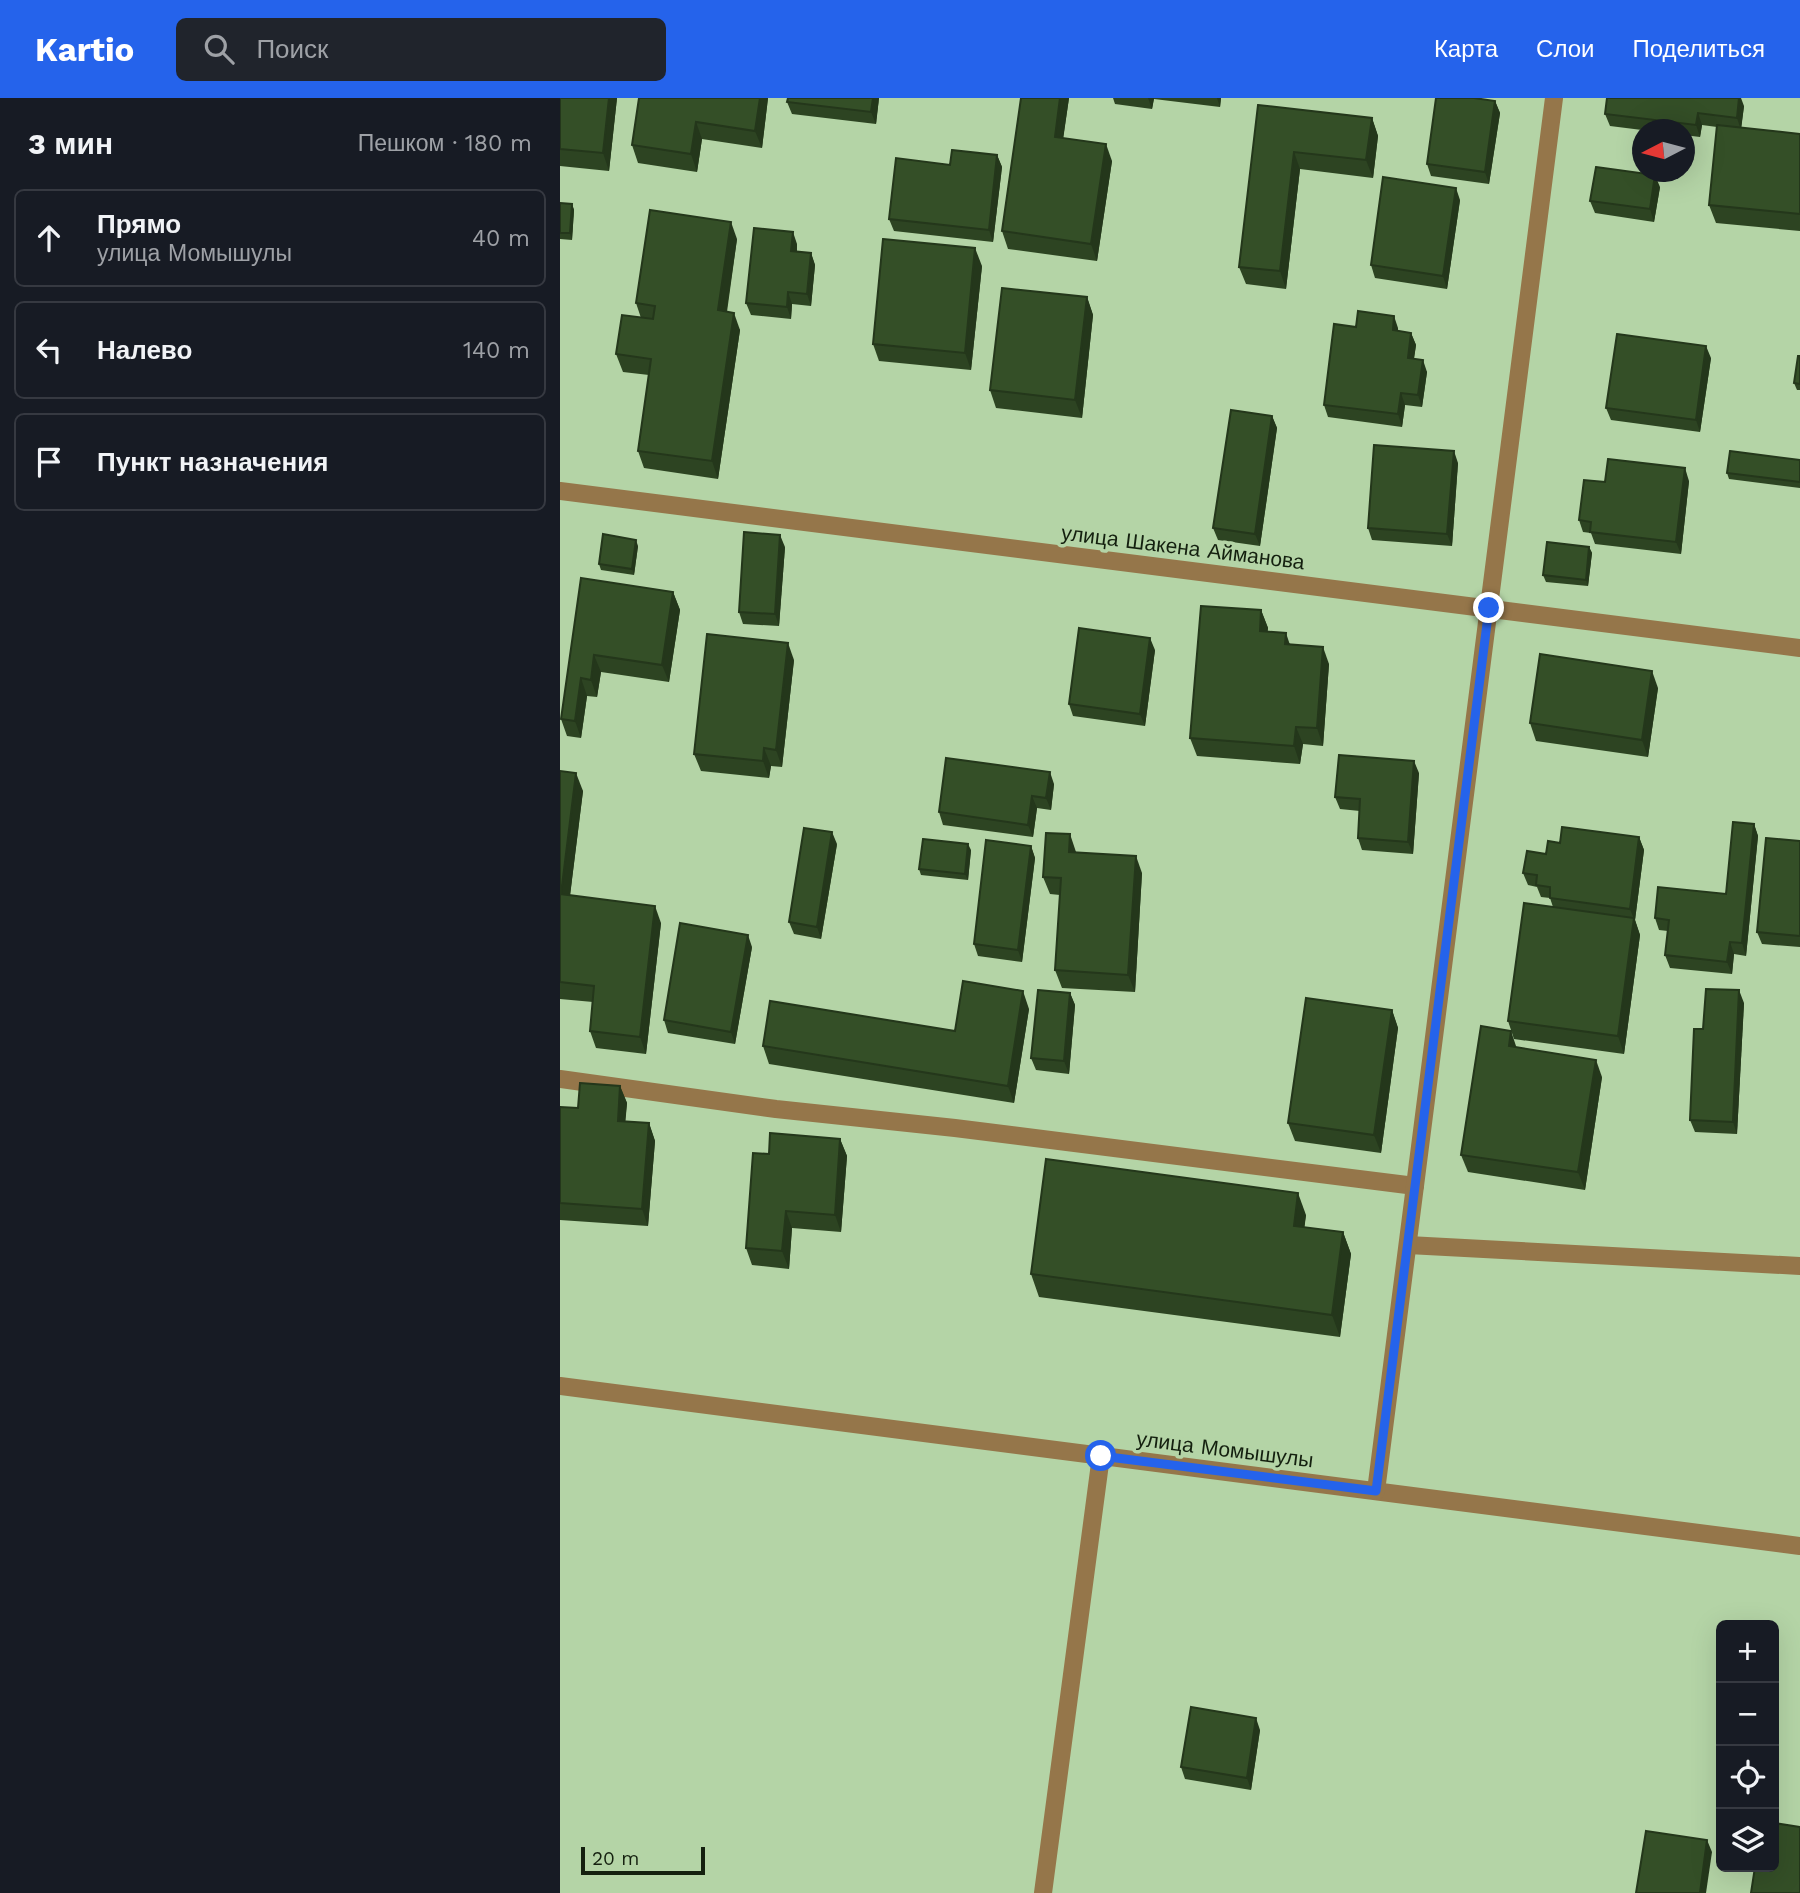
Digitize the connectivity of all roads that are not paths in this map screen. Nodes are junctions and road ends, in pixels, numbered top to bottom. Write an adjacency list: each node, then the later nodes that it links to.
1 (1554, 98): 3 (street)
2 (560, 491): 3 (street, улица Шакена Айманова)
3 (1489, 608): 4 (street, улица Шакена Айманова); 6 (street)
4 (1800, 648)
5 (560, 1079): 6 (street)
6 (1415, 1186): 7 (street)
7 (1408, 1245): 8 (street); 11 (street)
8 (1800, 1266)
9 (560, 1386): 10 (street, улица Момышулы)
10 (1101, 1456): 11 (street, улица Момышулы); 13 (street)
11 (1376, 1491): 12 (street, улица Момышулы)
12 (1800, 1546)
13 (1043, 1893)

